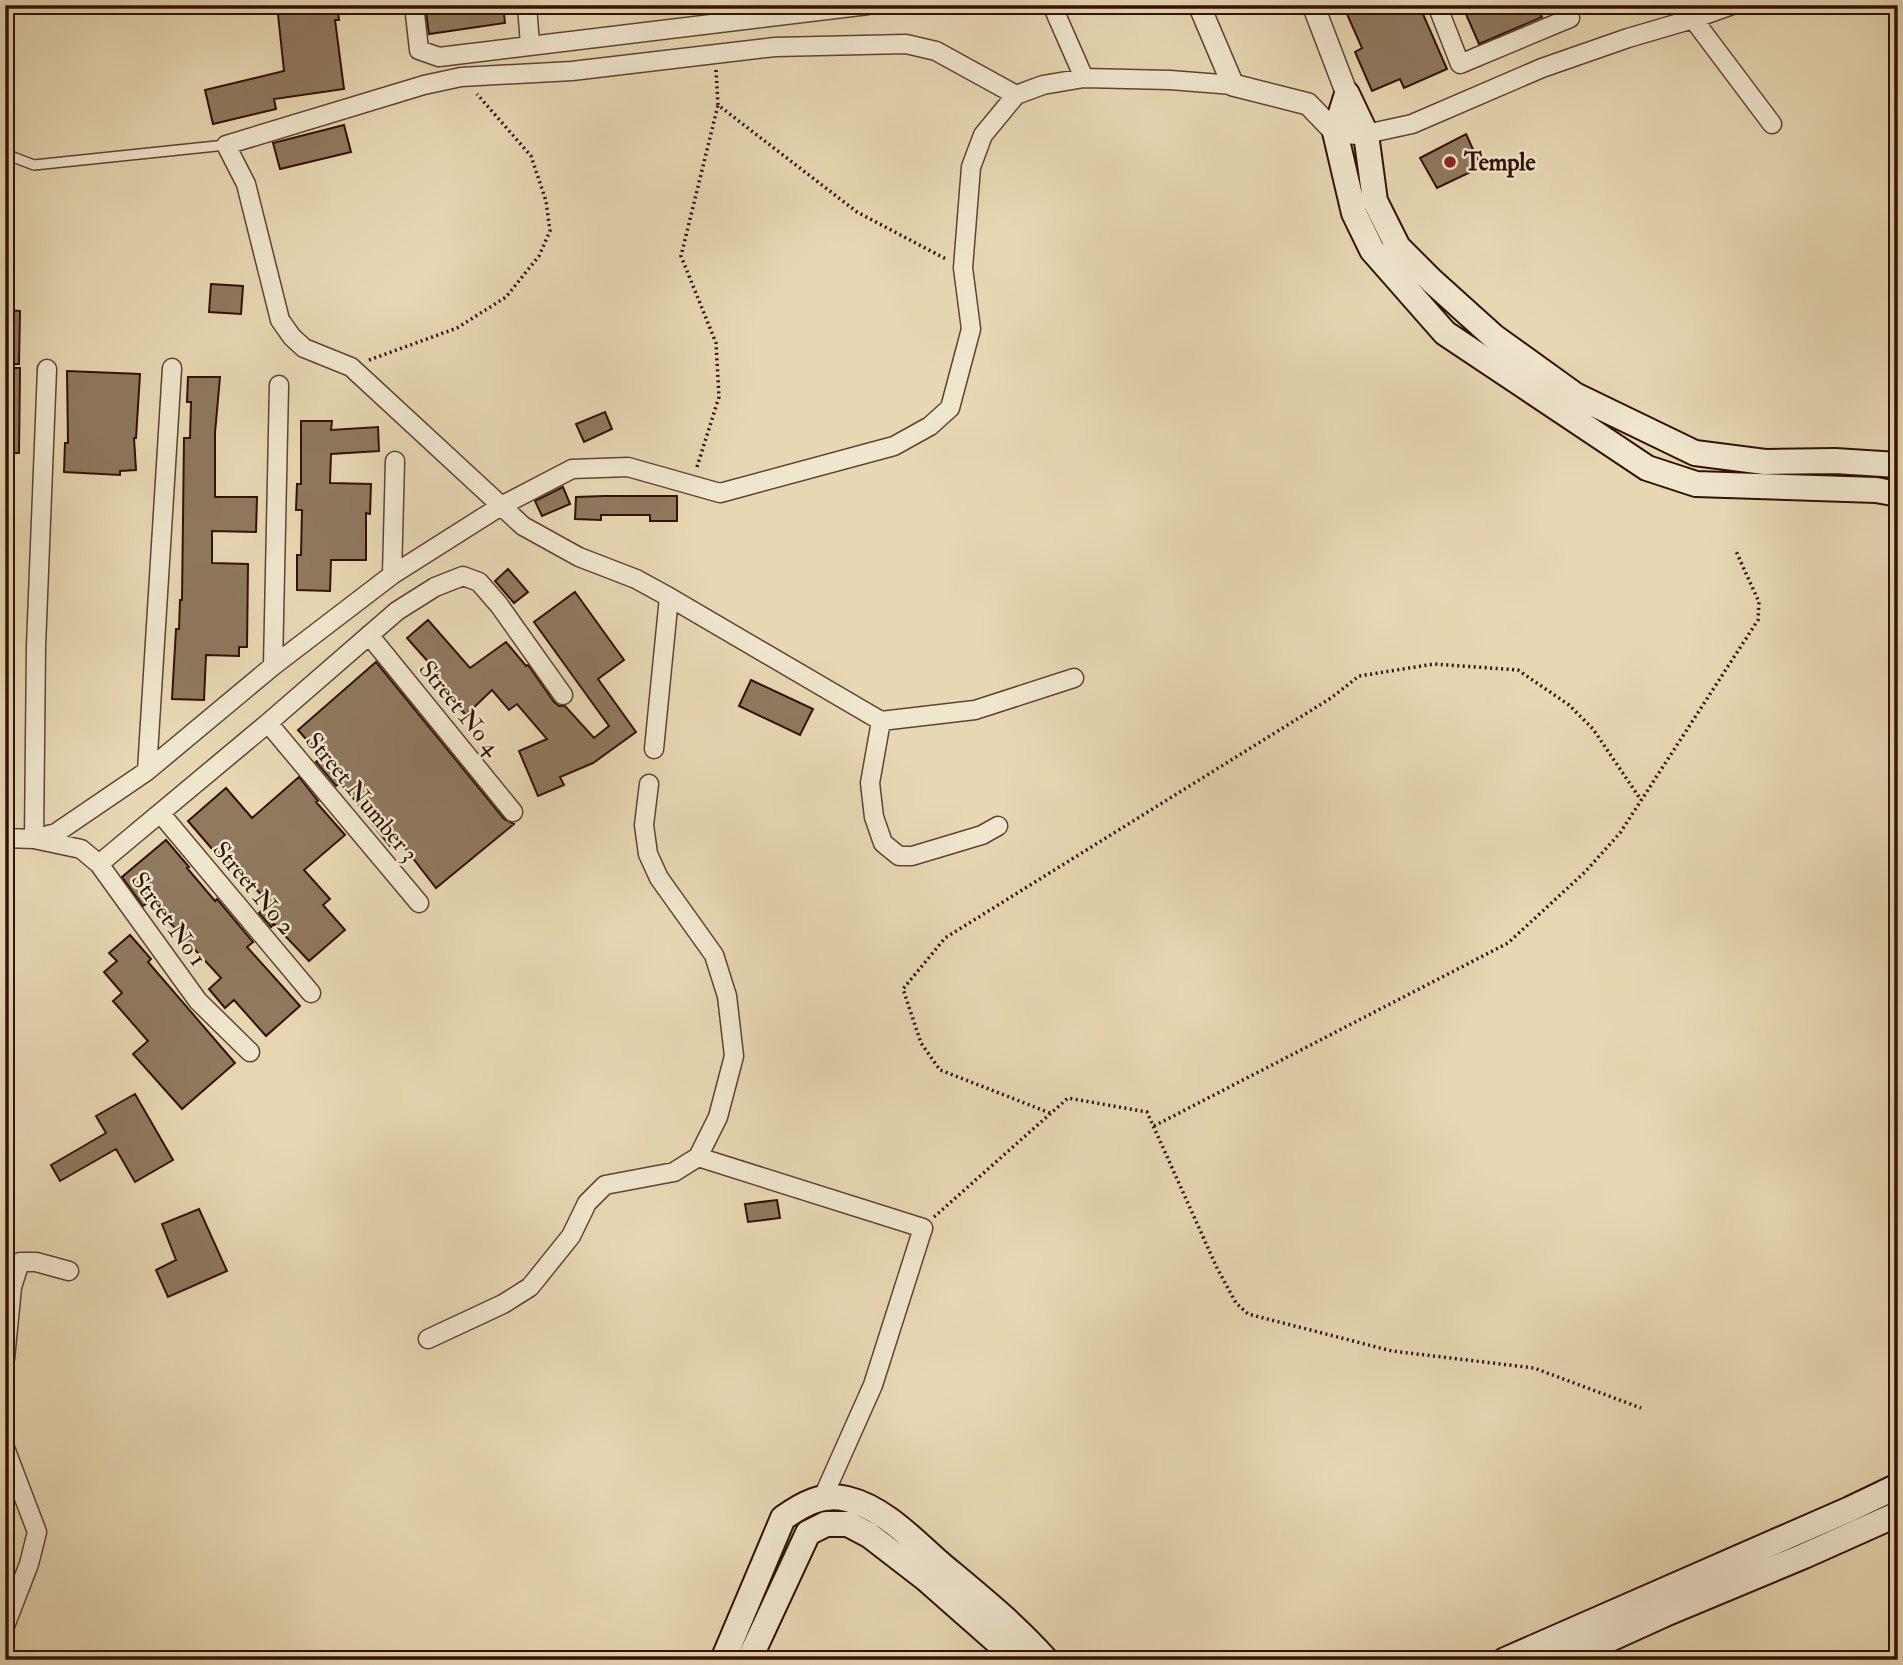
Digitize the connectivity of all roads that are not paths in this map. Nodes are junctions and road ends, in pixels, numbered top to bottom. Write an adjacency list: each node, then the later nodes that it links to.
1 (414, 5): 13 (street)
2 (527, 5): 13 (street)
3 (868, 5): 10 (street)
4 (1052, 5): 14 (street)
5 (1199, 5): 15 (street)
6 (1313, 5): 16 (street)
7 (1437, 5): 8 (street)
8 (1565, 5)
9 (1732, 5): 12 (street)
10 (835, 6): 11 (street)
11 (721, 14): 13 (street)
12 (1693, 19): 18 (street); 20 (street)
13 (530, 45)
14 (1084, 78): 15 (street); 17 (street)
15 (1233, 85): 19 (street)
16 (1347, 94): 19 (main road); 20 (main road)
17 (1016, 95): 21 (street); 29 (street)
18 (1772, 124)
19 (1335, 132): 20 (street); 28 (main road)
20 (1366, 134): 27 (main road)
21 (226, 145): 22 (lane); 29 (street)
22 (5, 154)
23 (172, 368): 39 (street)
24 (47, 369): 45 (street)
25 (279, 385): 33 (street)
26 (395, 461): 30 (street)
27 (1898, 465)
28 (1898, 494)
29 (501, 506): 30 (street); 31 (street)
30 (392, 575): 33 (street)
31 (669, 597): 36 (street); 38 (street)
32 (369, 635): 35 (street); 37 (street); 41 (street, Street No 4)
33 (273, 666): 39 (street)
34 (1074, 678): 36 (street)
35 (563, 695)
36 (881, 721): 43 (street)
37 (268, 723): 42 (street); 47 (street, Street Number 3)
38 (654, 749)
39 (147, 771): 45 (street)
40 (649, 784): 50 (street)
41 (513, 812)
42 (161, 814): 46 (street); 48 (street, Street No 2)
43 (998, 826)
44 (5, 838): 45 (street)
45 (34, 839): 46 (street, Street No 1)
46 (99, 864): 49 (street, Street No 1)
47 (419, 903)
48 (311, 993)
49 (250, 1052)
50 (698, 1157): 52 (street); 56 (street)
51 (69, 1271): 53 (street)
52 (428, 1339)
53 (5, 1359)
54 (5, 1448): 58 (street)
55 (1898, 1486): 63 (main road)
56 (823, 1497): 59 (main road); 62 (main road)
57 (1898, 1514): 64 (main road)
58 (5, 1626)
59 (723, 1660)
60 (749, 1660): 61 (main road)
61 (1018, 1660)
62 (1046, 1660)
63 (1505, 1660)
64 (1564, 1660)

